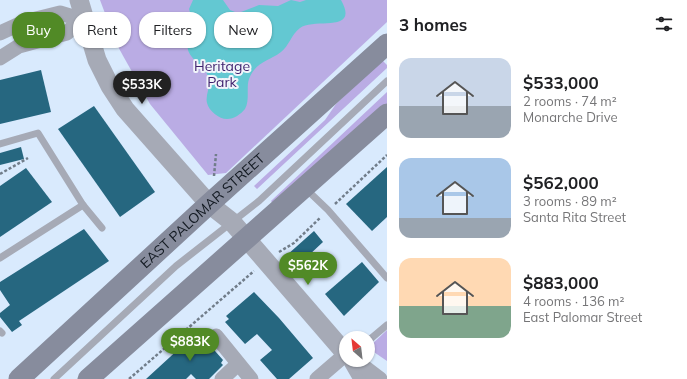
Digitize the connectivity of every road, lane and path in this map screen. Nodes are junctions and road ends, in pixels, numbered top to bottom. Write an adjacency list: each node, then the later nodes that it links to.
1 (73, 12): 3 (street)
2 (73, 24): 3 (street)
3 (10, 34): 6 (street)
4 (387, 44): 15 (main road, EAST PALOMAR STREET)
5 (93, 48): 15 (street)
6 (0, 58)
7 (387, 81): 17 (lane)
8 (387, 114): 14 (main road)
9 (0, 144): 16 (lane)
10 (216, 154): 13 (path)
11 (28, 158): 12 (path)
12 (0, 174)
13 (214, 177)
14 (304, 187): 19 (main road); 21 (lane)
15 (209, 204): 17 (street); 30 (main road, EAST PALOMAR STREET)
16 (83, 205): 18 (lane); 20 (lane)
17 (232, 222): 19 (street); 31 (lane)
18 (102, 228)
19 (247, 238): 25 (street); 32 (main road)
20 (0, 258)
21 (387, 278)
22 (387, 325): 23 (lane)
23 (375, 335)
24 (216, 336): 27 (street)
25 (339, 346)
26 (339, 360): 35 (street)
27 (238, 364): 33 (street); 34 (street)
28 (354, 367): 36 (street)
29 (364, 367): 37 (street)
30 (19, 379)
31 (54, 379)
32 (88, 379)
33 (222, 379)
34 (251, 379)
35 (317, 379)
36 (361, 379)
37 (380, 379)

